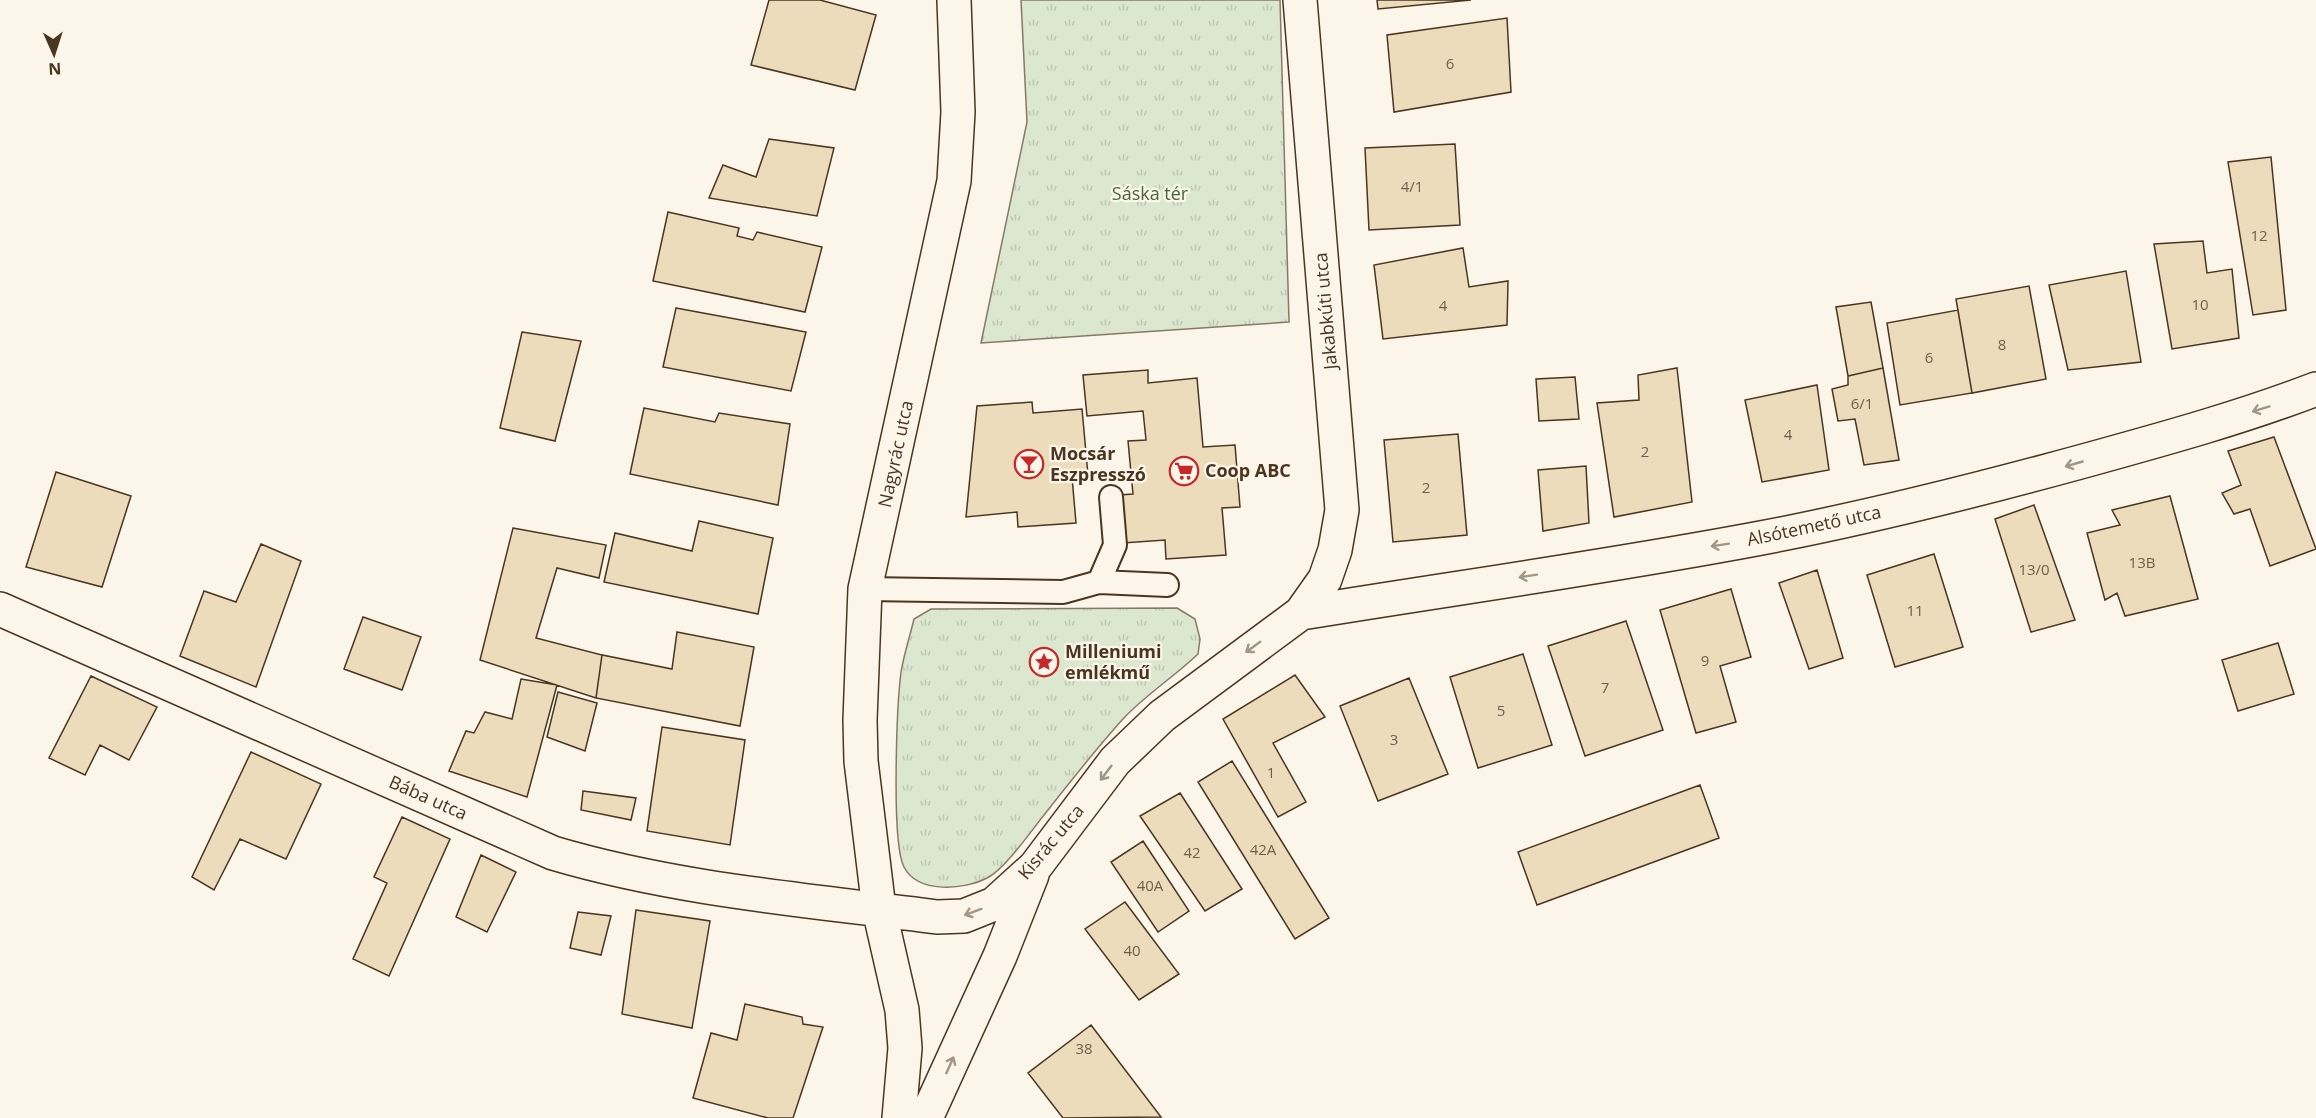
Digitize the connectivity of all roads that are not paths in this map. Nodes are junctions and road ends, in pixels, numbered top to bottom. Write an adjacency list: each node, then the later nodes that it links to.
1 (954, 0): 7 (street, Nagyrác utca)
2 (1300, 0): 9 (street, Jakabkúti utca)
3 (2316, 389): 9 (street, Alsótemető utca, one-way to 9)
4 (1111, 497): 5 (lane)
5 (1099, 582): 6 (lane); 7 (lane)
6 (1167, 585)
7 (865, 589): 11 (street, Nagyrác utca)
8 (0, 609): 11 (street, Bába utca)
9 (1301, 613): 10 (street, Kisrác utca, one-way to 10)
10 (1035, 867): 11 (street, Kisrác utca, one-way to 11); 13 (street, one-way to 10)
11 (879, 909): 12 (street)
12 (899, 1118)
13 (926, 1118)

